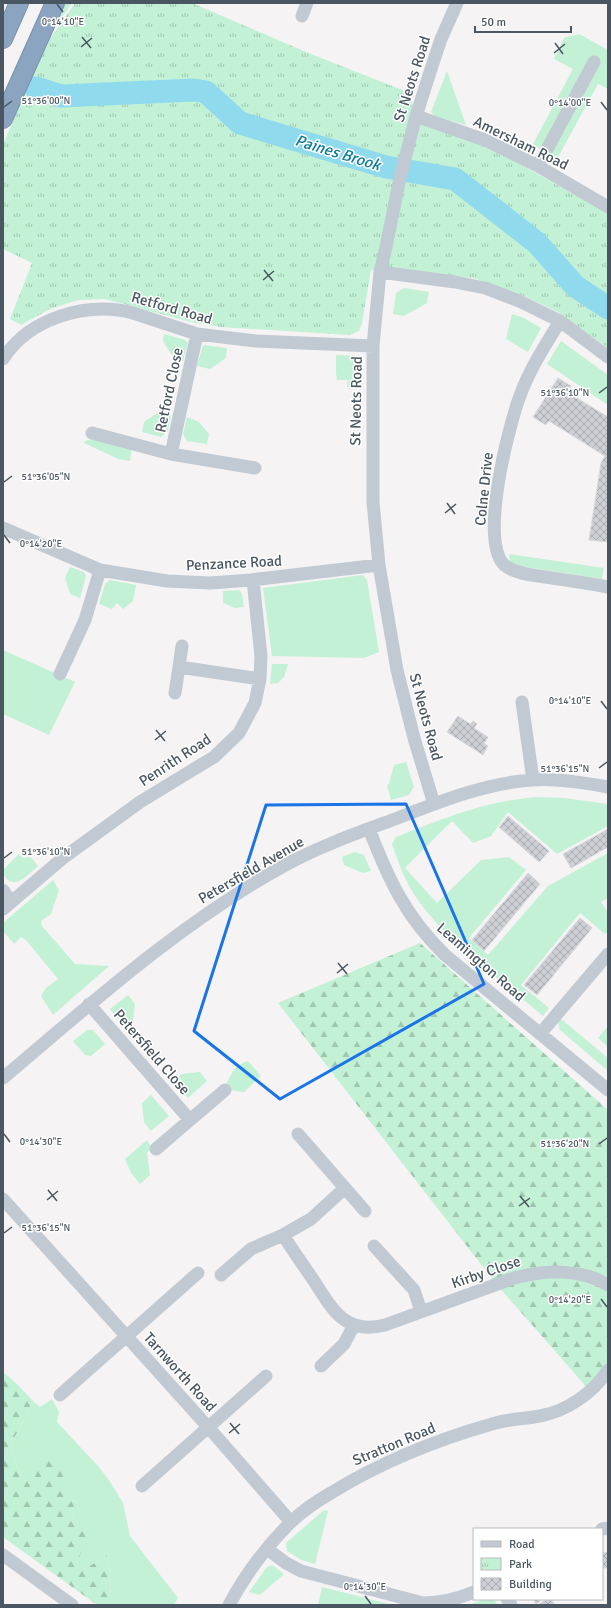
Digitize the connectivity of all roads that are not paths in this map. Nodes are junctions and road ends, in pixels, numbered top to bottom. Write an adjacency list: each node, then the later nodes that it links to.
1 (19, 3): 6 (highway)
2 (55, 3): 9 (highway)
3 (307, 3): 5 (street)
4 (457, 3): 8 (street, St Neots Road)
5 (302, 16)
6 (3, 39)
7 (594, 62): 10 (street)
8 (416, 116): 10 (street, Amersham Road); 12 (street, St Neots Road)
9 (3, 119)
10 (538, 166): 11 (street, Amersham Road)
11 (608, 207)
12 (380, 272): 13 (street); 15 (street, St Neots Road)
13 (560, 321): 16 (street); 25 (street, Colne Drive)
14 (198, 334): 15 (street, Retford Road); 17 (street, Retford Road); 19 (street, Retford Close)
15 (373, 346): 22 (street, St Neots Road)
16 (608, 356)
17 (3, 359)
18 (92, 433): 19 (street, Retford Close)
19 (171, 454): 20 (street, Retford Close)
20 (255, 468)
21 (3, 528): 23 (street, Penzance Road)
22 (379, 565): 24 (street, Penzance Road); 34 (street, St Neots Road)
23 (100, 570): 24 (street, Penzance Road); 28 (street)
24 (253, 580): 29 (street, Penrith Road)
25 (608, 587)
26 (182, 646): 27 (street)
27 (179, 667): 29 (street); 30 (street)
28 (60, 674)
29 (260, 679): 37 (street, Penrith Road)
30 (176, 693)
31 (522, 702): 32 (street)
32 (533, 780): 33 (street, Petersfield Avenue); 34 (street, Petersfield Avenue)
33 (608, 787)
34 (434, 804): 35 (street, Petersfield Avenue)
35 (369, 829): 39 (street, Petersfield Avenue); 40 (street, Leamington Road)
36 (3, 890): 37 (street)
37 (7, 906)
38 (608, 954): 40 (street)
39 (89, 1004): 41 (street, Petersfield Avenue); 44 (street, Petersfield Close)
40 (540, 1034): 43 (street, Leamington Road)
41 (3, 1078)
42 (225, 1090): 44 (street)
43 (608, 1090)
44 (190, 1120): 46 (street)
45 (298, 1134): 47 (street)
46 (156, 1149)
47 (345, 1188): 49 (street); 50 (street)
48 (3, 1199): 57 (street, Tarnworth Road)
49 (365, 1210)
50 (283, 1235): 53 (street); 56 (street, Kirby Close)
51 (374, 1246): 55 (street)
52 (198, 1273): 57 (street, Tarnworth Road)
53 (221, 1275)
54 (608, 1285): 55 (street, Kirby Close)
55 (421, 1311): 56 (street, Kirby Close)
56 (354, 1325): 58 (street)
57 (127, 1338): 61 (street, Tarnworth Road); 62 (street, Tarnworth Road)
58 (321, 1366)
59 (608, 1370): 64 (street, Stratton Road)
60 (266, 1376): 62 (street, Tarnworth Road)
61 (60, 1395)
62 (209, 1428): 63 (street, Tarnworth Road); 64 (street, Tarnworth Road)
63 (142, 1486)
64 (291, 1522): 65 (street, Stratton Road)
65 (267, 1549): 67 (street); 70 (street, Stratton Road)
66 (3, 1555): 68 (street)
67 (473, 1592)
68 (55, 1600): 69 (street)
69 (72, 1605)
70 (229, 1605)

